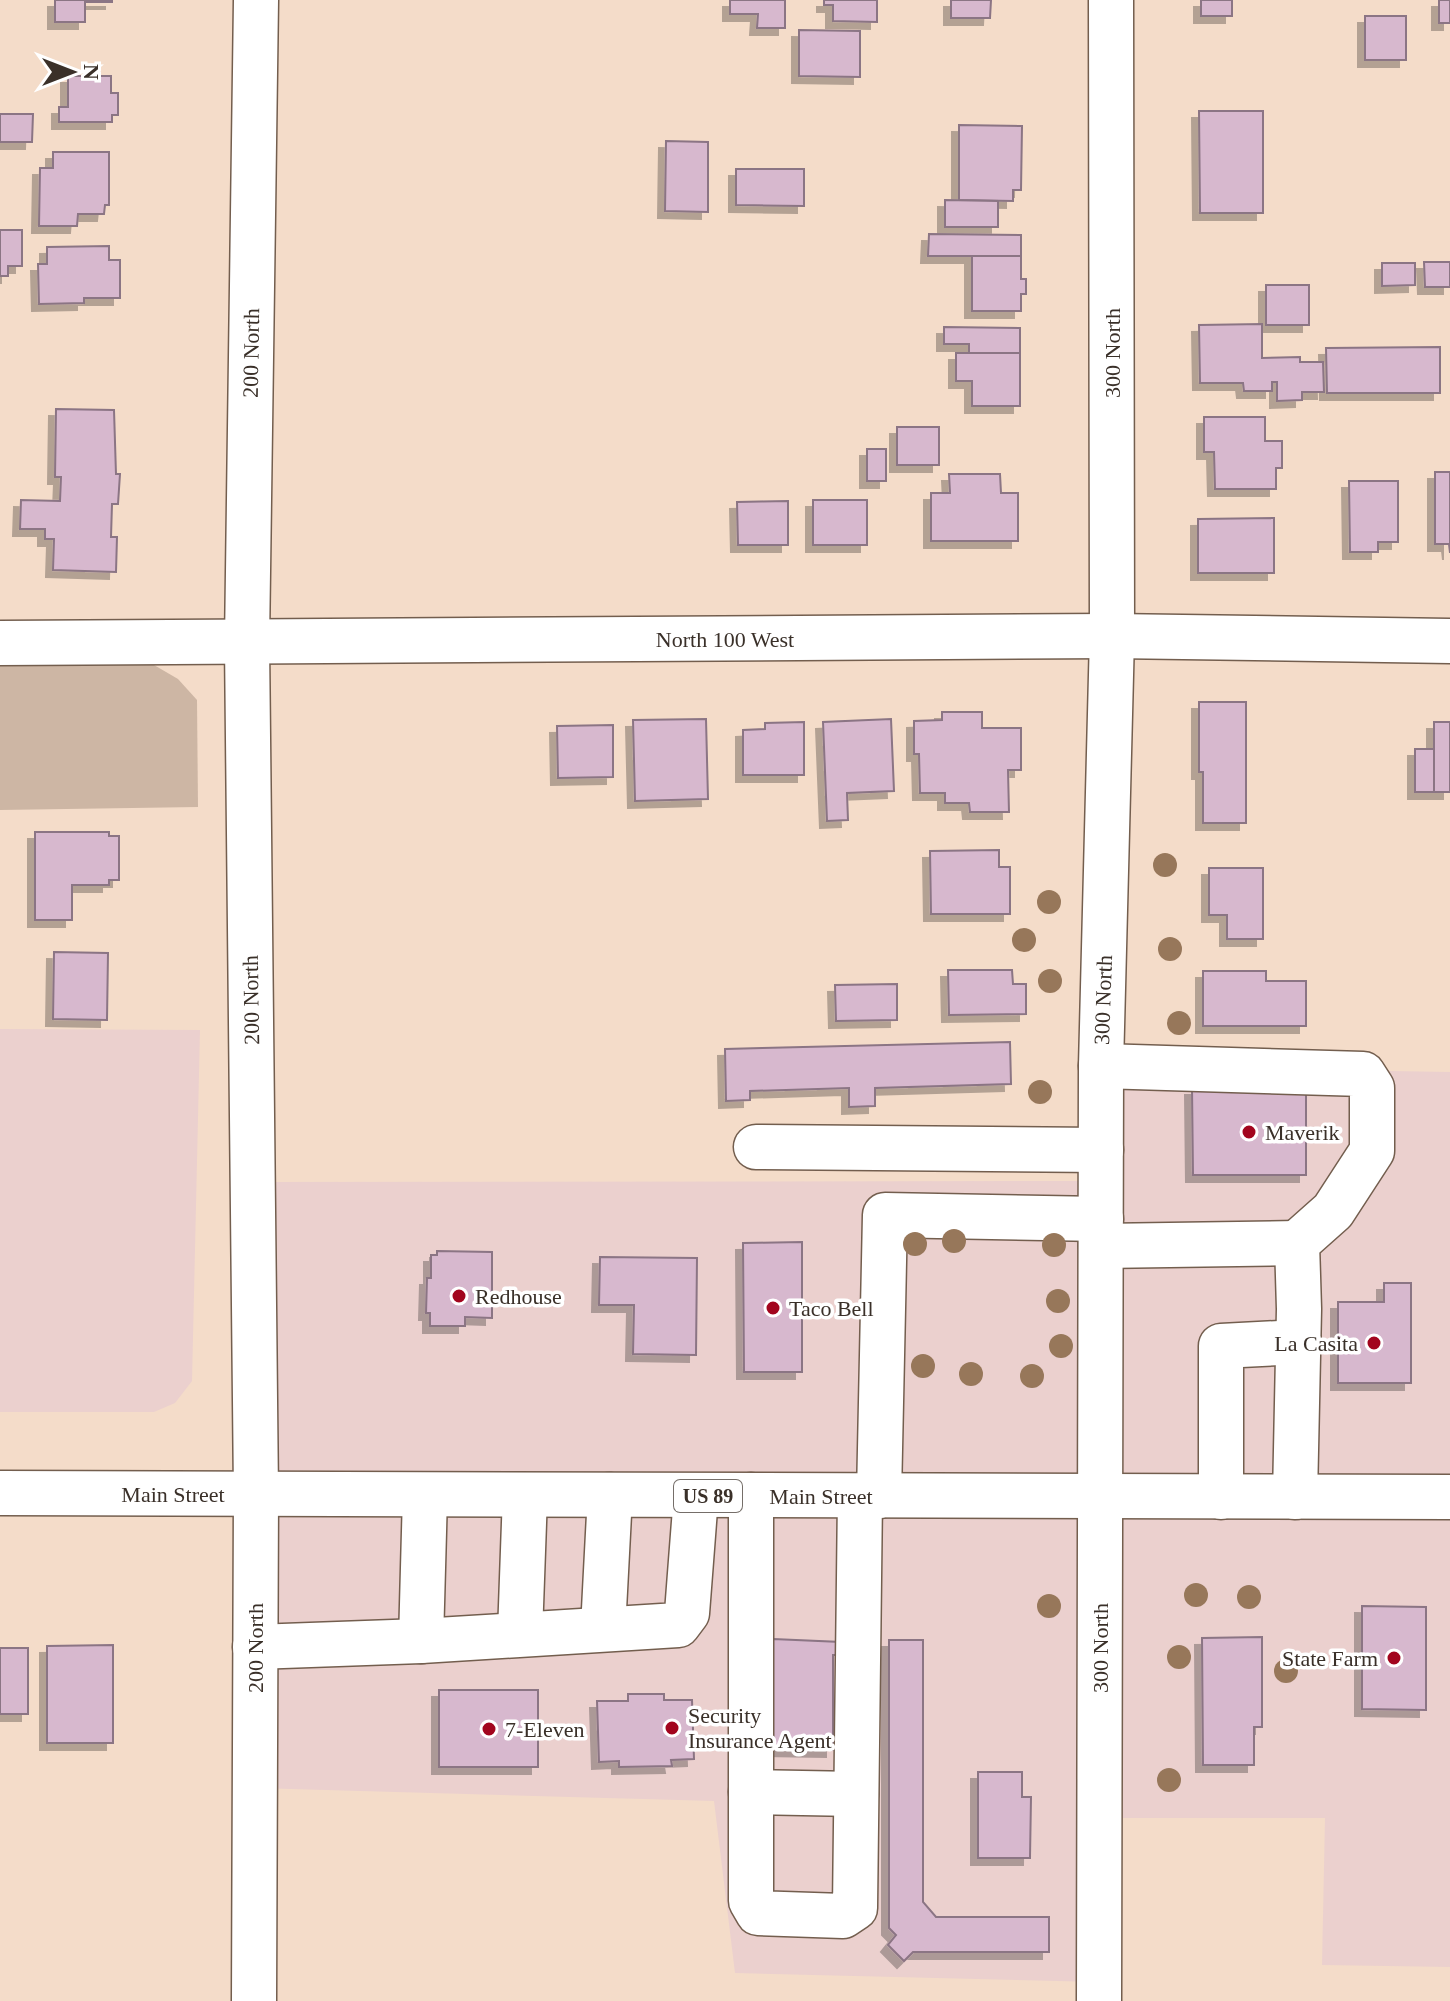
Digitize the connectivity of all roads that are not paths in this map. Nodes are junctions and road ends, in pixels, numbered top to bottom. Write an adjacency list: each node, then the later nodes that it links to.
1 (256, 0): 6 (street, 200 North)
2 (1111, 0): 3 (street, 300 North)
3 (1112, 636): 4 (street, North 100 West); 6 (street, North 100 West); 7 (street, 300 North)
4 (1450, 641)
5 (0, 643): 6 (street, North 100 West)
6 (247, 643): 14 (street, 200 North)
7 (1101, 1066): 9 (street, 300 North); 11 (street)
8 (756, 1147): 9 (street)
9 (1101, 1150): 10 (street, 300 North)
10 (1101, 1232): 11 (street); 20 (street); 21 (street, 300 North)
11 (1297, 1243): 12 (street)
12 (1299, 1342): 22 (street); 23 (street)
13 (0, 1493): 14 (street, Main Street / US 89)
14 (256, 1494): 15 (street, Main Street / US 89); 28 (street, 200 North)
15 (425, 1495): 16 (street, Main Street / US 89); 27 (street)
16 (525, 1495): 17 (street, Main Street / US 89); 26 (street)
17 (610, 1495): 19 (street, Main Street / US 89); 25 (street)
18 (751, 1495): 19 (street, Main Street / US 89); 20 (street, Main Street / US 89); 29 (street)
19 (696, 1496): 25 (street)
20 (870, 1496): 21 (street, Main Street / US 89); 30 (street)
21 (1101, 1497): 22 (street, Main Street / US 89); 32 (street, 300 North)
22 (1221, 1497): 23 (street, Main Street / US 89)
23 (1295, 1497): 24 (street, Main Street / US 89)
24 (1450, 1497)
25 (603, 1629): 26 (street)
26 (520, 1634): 27 (street)
27 (421, 1641): 28 (street)
28 (255, 1647): 31 (street, 200 North)
29 (751, 1792): 30 (street); 30 (street)
30 (856, 1794)
31 (254, 2001)
32 (1099, 2001)

